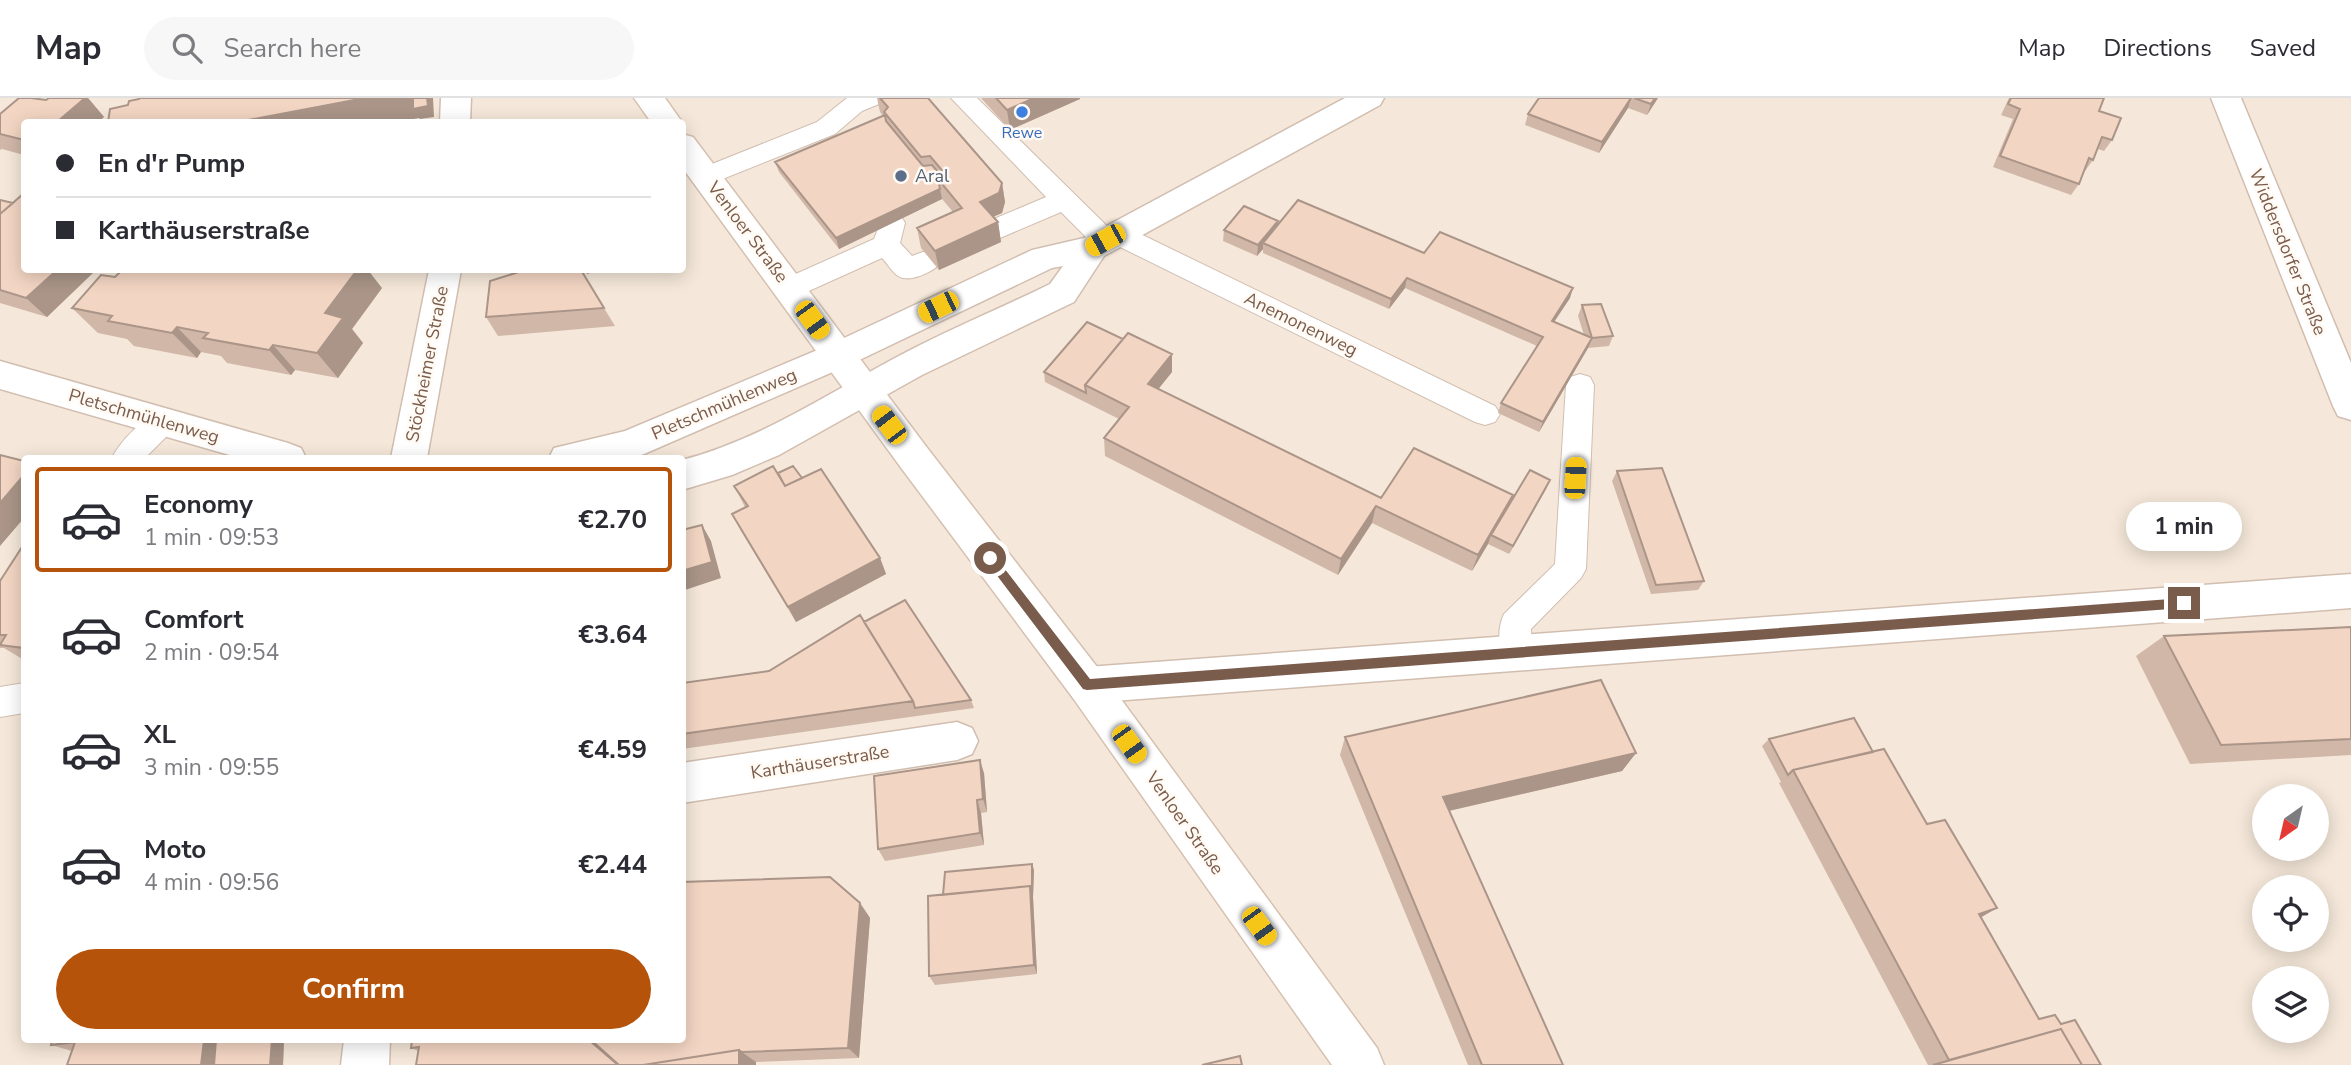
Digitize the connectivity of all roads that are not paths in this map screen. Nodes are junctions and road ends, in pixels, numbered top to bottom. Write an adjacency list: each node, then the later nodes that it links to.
1 (456, 98): 7 (street)
2 (649, 98): 8 (street)
3 (870, 98): 10 (lane)
4 (963, 98): 11 (lane, Anemonenweg)
5 (1369, 98): 13 (street)
6 (2226, 98): 21 (street, Widdersdorfer Straße)
7 (455, 119)
8 (665, 119)
9 (686, 149): 10 (street, Venloer Straße)
10 (706, 176): 16 (street, Venloer Straße)
11 (1064, 200): 12 (lane); 13 (lane, Anemonenweg)
12 (991, 231)
13 (1105, 241): 17 (street); 20 (street); 22 (lane, Anemonenweg)
14 (931, 259): 16 (lane)
15 (444, 273): 26 (street, Stöckheimer Straße)
16 (790, 288): 17 (street, Venloer Straße)
17 (839, 355): 20 (street, Venloer Straße); 27 (street, Pletschmühlenweg)
18 (0, 375): 23 (street, Pletschmühlenweg)
19 (1580, 385): 30 (lane)
20 (864, 390): 28 (street); 31 (street, Venloer Straße)
21 (2351, 407)
22 (1486, 414)
23 (163, 422): 24 (lane); 25 (street, Pletschmühlenweg)
24 (130, 455)
25 (278, 455)
26 (410, 455)
27 (581, 455)
28 (686, 474)
29 (2351, 591): 30 (street)
30 (1516, 652): 31 (street)
31 (1087, 685): 38 (street, Venloer Straße)
32 (21, 698): 33 (lane)
33 (0, 702)
34 (957, 741): 35 (street, Karthäuserstraße)
35 (686, 782)
36 (367, 1043): 37 (street)
37 (365, 1065)
38 (1360, 1065)

